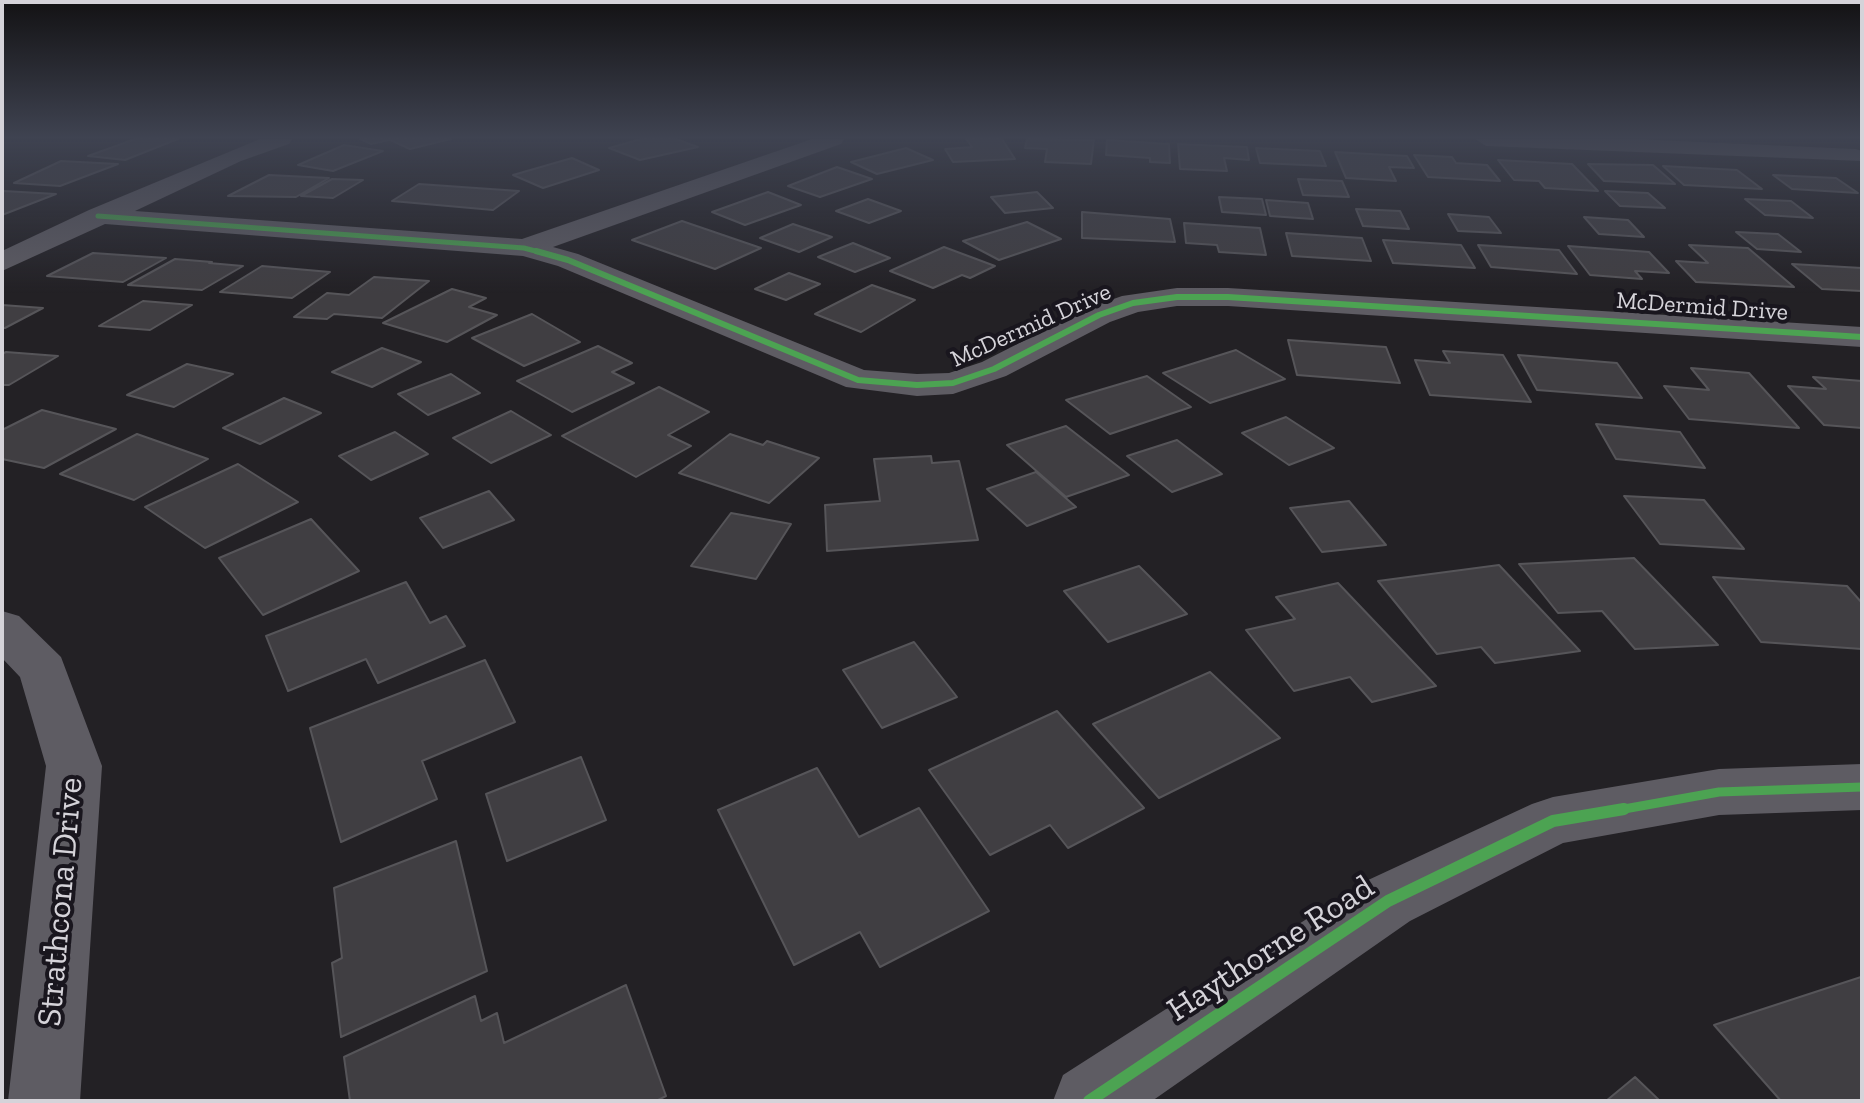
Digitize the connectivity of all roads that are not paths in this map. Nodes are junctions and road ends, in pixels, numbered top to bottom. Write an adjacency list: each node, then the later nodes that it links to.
1 (155, 190): 3 (street)
2 (687, 190): 4 (street)
3 (98, 216): 4 (street, McDermid Drive); 5 (street)
4 (524, 248): 6 (street, McDermid Drive)
5 (2, 262)
6 (1862, 337)
7 (2, 628): 9 (street, Strathcona Drive)
8 (1862, 787): 10 (street, Haythorne Road)
9 (44, 1101)
10 (1089, 1101)

